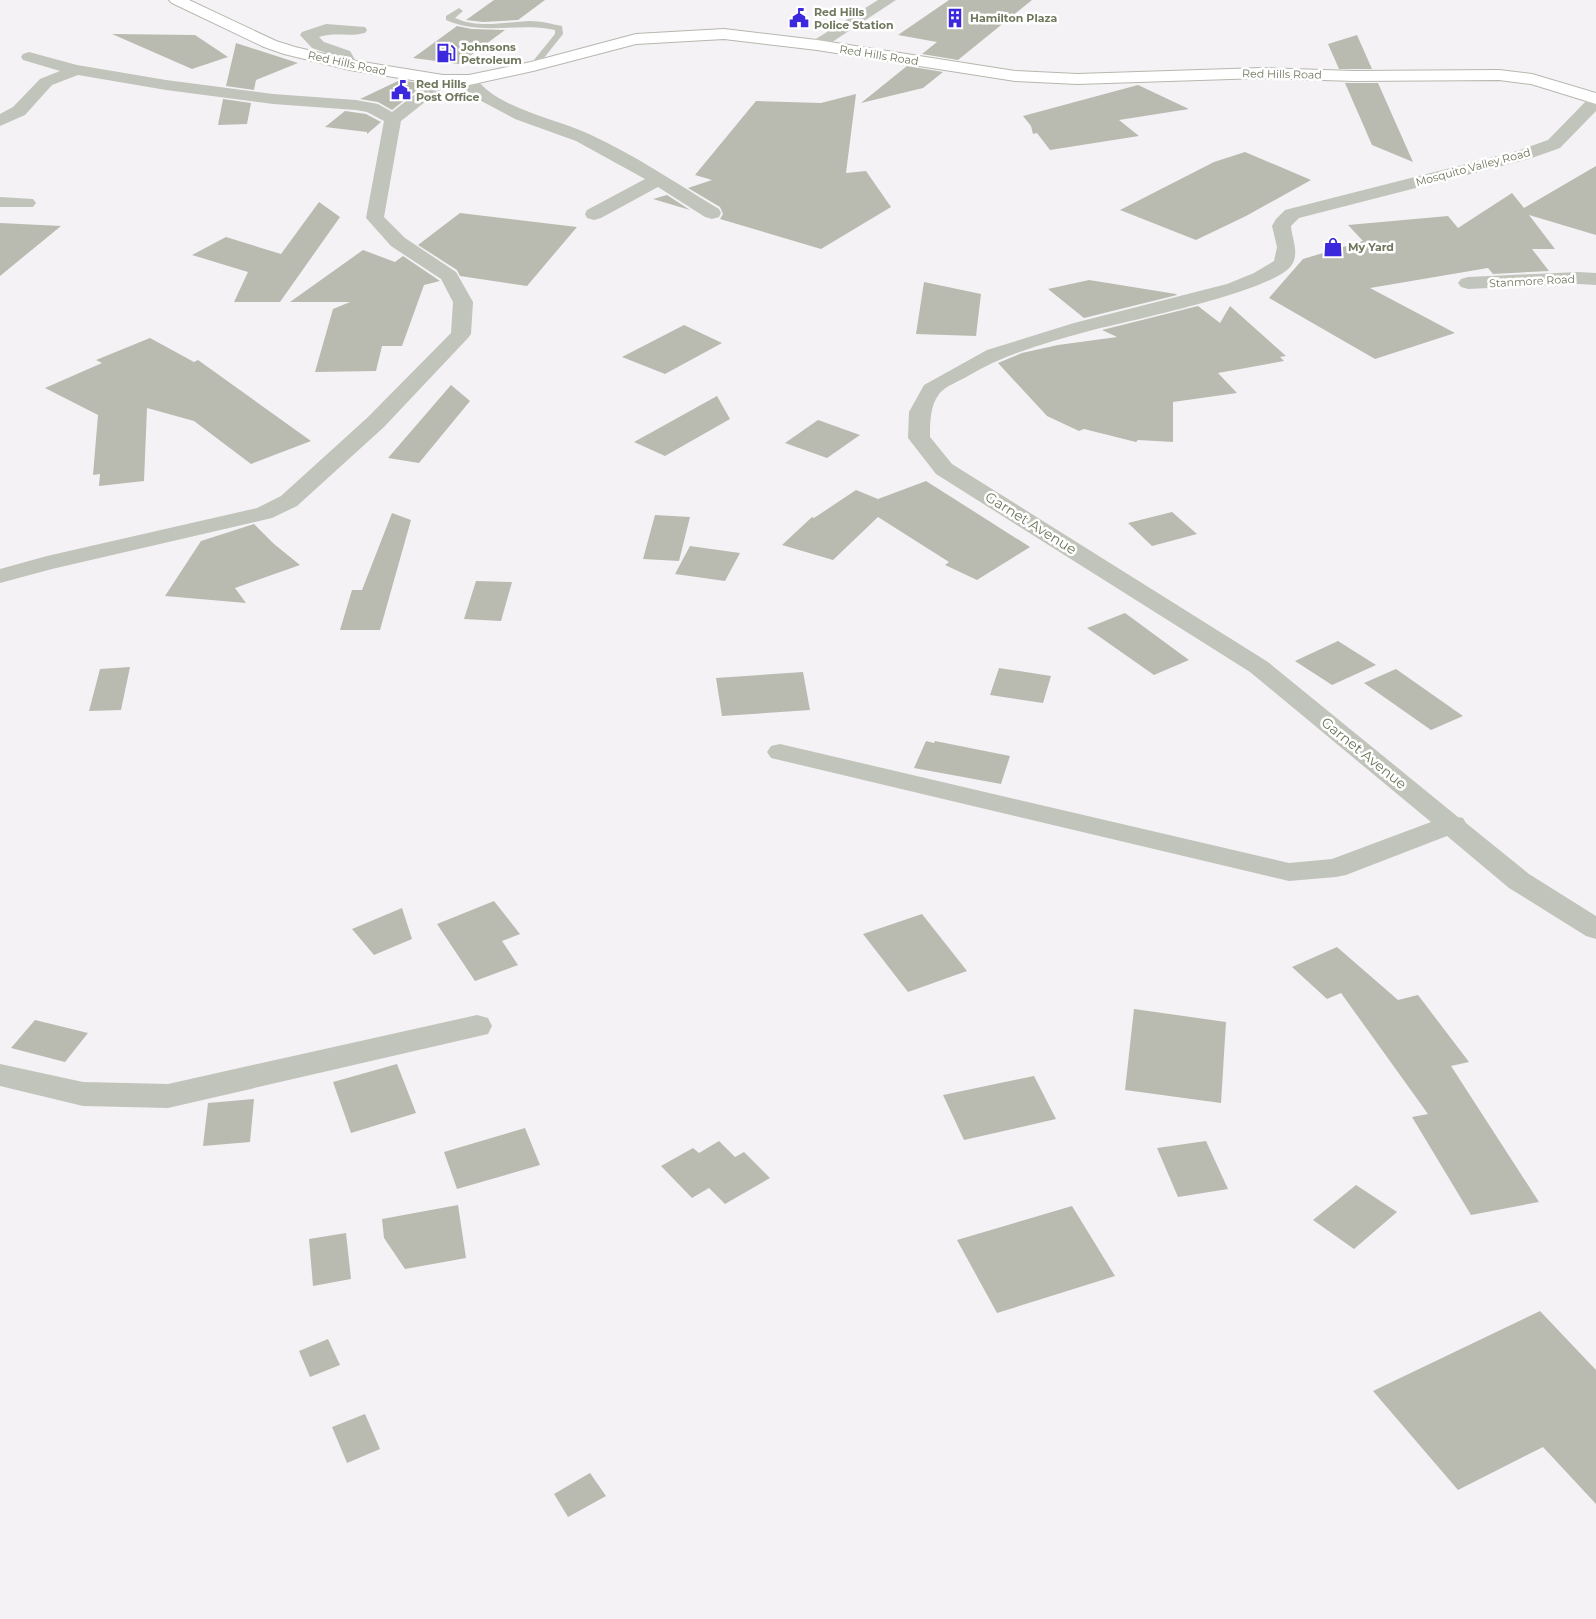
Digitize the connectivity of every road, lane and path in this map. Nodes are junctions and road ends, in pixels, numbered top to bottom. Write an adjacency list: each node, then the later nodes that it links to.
1 (177, 0): 7 (main road, Red Hills Road)
2 (888, 0): 5 (street)
3 (459, 11): 8 (lane)
4 (359, 30): 7 (street)
5 (817, 44): 8 (main road, Red Hills Road); 12 (main road, Red Hills Road)
6 (29, 57): 9 (street)
7 (350, 65): 10 (main road, Red Hills Road)
8 (533, 66): 11 (main road, Red Hills Road)
9 (76, 70): 13 (street); 14 (street)
10 (443, 80): 11 (main road, Red Hills Road); 13 (street)
11 (469, 80): 15 (street)
12 (1596, 100): 16 (street, Mosquito Valley Road)
13 (393, 119): 23 (street)
14 (0, 121)
15 (657, 180): 19 (street); 20 (street)
16 (1362, 196): 25 (street, Garnet Avenue)
17 (0, 202): 18 (street)
18 (28, 203)
19 (712, 213)
20 (594, 214)
21 (1596, 279): 22 (street, Stanmore Road)
22 (1468, 283)
23 (0, 576)
24 (780, 752): 25 (street)
25 (1453, 824): 26 (street, Garnet Avenue)
26 (1596, 929)
27 (477, 1026): 28 (street)
28 (0, 1075)

